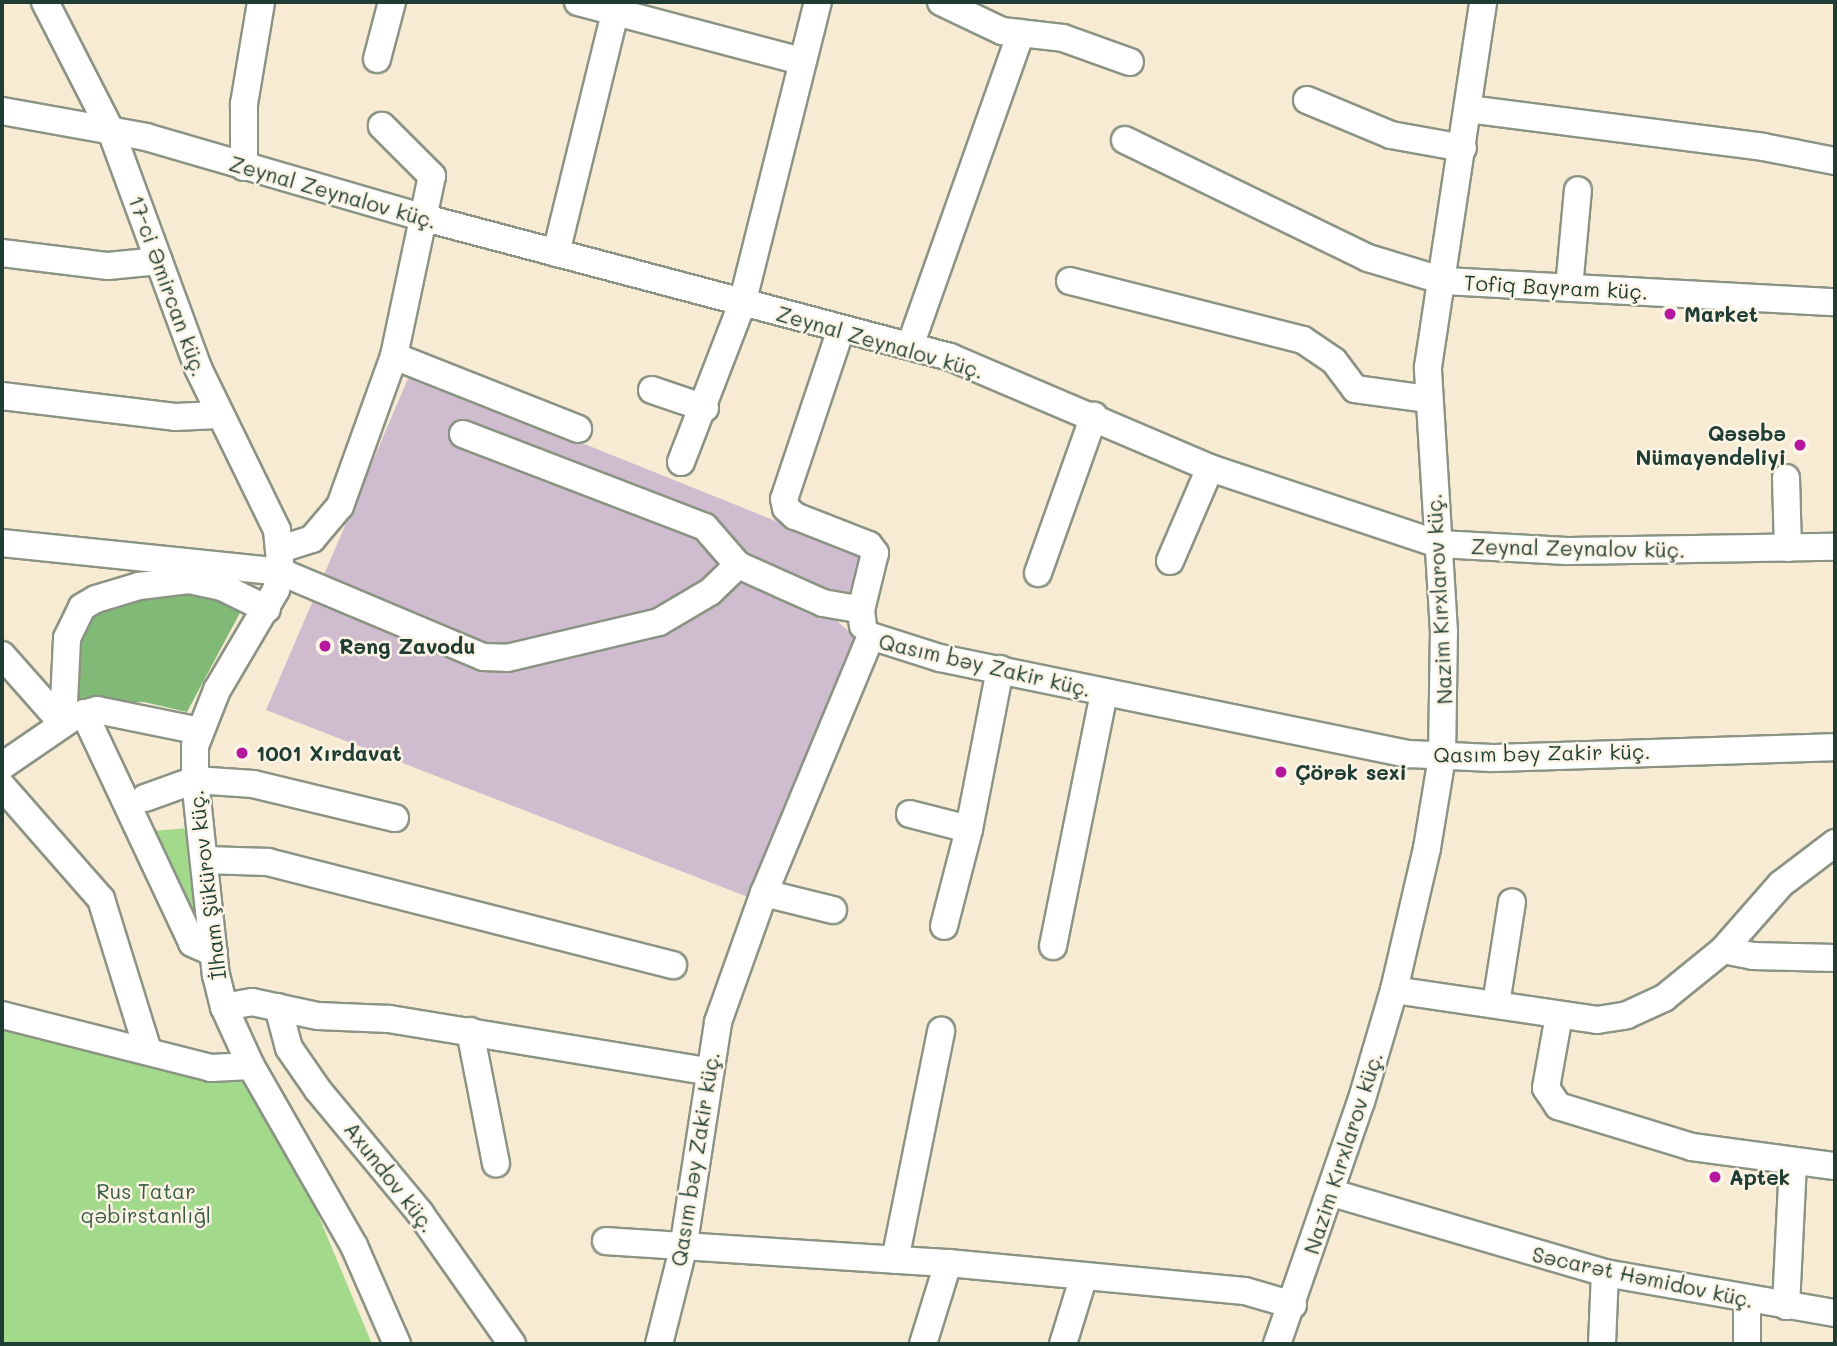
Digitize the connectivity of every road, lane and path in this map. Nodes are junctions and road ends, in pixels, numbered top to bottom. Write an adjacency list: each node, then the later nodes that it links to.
1 (45, 2): 17 (street, 17-ci Əmircan küç.)
2 (392, 2): 10 (street)
3 (578, 2): 8 (street)
4 (818, 2): 11 (street)
5 (941, 2): 9 (street)
6 (1483, 2): 14 (street, Nazim Kırxlarov küç.)
7 (251, 3): 21 (street)
8 (615, 12): 11 (street); 25 (street)
9 (1021, 33): 12 (street); 33 (street)
10 (377, 59)
11 (801, 61): 31 (street)
12 (1130, 62)
13 (1307, 100): 19 (street)
14 (1468, 109): 19 (street, Nazim Kırxlarov küç.); 20 (street)
15 (2, 111): 17 (street, Zeynal Zeynalov küç.)
16 (382, 126): 23 (street)
17 (111, 131): 21 (street, Zeynal Zeynalov küç.); 26 (street, 17-ci Əmircan küç.)
18 (1125, 140): 28 (street, Tofiq Bayram küç.)
19 (1463, 148): 28 (street, Nazim Kırxlarov küç.)
20 (1835, 161)
21 (244, 167): 23 (street, Zeynal Zeynalov küç.)
22 (1578, 190): 29 (street)
23 (425, 218): 25 (street, Zeynal Zeynalov küç.); 34 (street)
24 (2, 253): 26 (street)
25 (556, 253): 31 (street, Zeynal Zeynalov küç.)
26 (159, 261): 39 (street, 17-ci Əmircan küç.)
27 (1070, 281): 37 (street)
28 (1444, 281): 29 (street, Tofiq Bayram küç.); 37 (street, Nazim Kırxlarov küç.)
29 (1569, 288): 30 (street, Tofiq Bayram küç.)
30 (1835, 302)
31 (742, 304): 32 (street, Zeynal Zeynalov küç.); 38 (street)
32 (841, 329): 33 (street, Zeynal Zeynalov küç.); 55 (street)
33 (910, 346): 40 (street, Zeynal Zeynalov küç.)
34 (394, 356): 41 (street); 50 (street)
35 (652, 390): 38 (street)
36 (2, 397): 39 (street)
37 (1428, 399): 47 (street, Nazim Kırxlarov küç.)
38 (705, 408): 43 (street)
39 (218, 415): 50 (street, 17-ci Əmircan küç.)
40 (1094, 416): 44 (street, Zeynal Zeynalov küç.); 53 (street)
41 (578, 429)
42 (463, 434): 52 (street)
43 (681, 462)
44 (1210, 468): 47 (street, Zeynal Zeynalov küç.); 51 (street)
45 (1786, 478): 49 (street)
46 (2, 544): 50 (street)
47 (1439, 544): 49 (street, Zeynal Zeynalov küç.); 63 (street, Nazim Kırxlarov küç.)
48 (1835, 547): 49 (street, Zeynal Zeynalov küç.)
49 (1788, 548)
50 (281, 560): 52 (street); 54 (street, İlham Şükürov küç.)
51 (1171, 561)
52 (738, 565): 55 (street)
53 (1038, 573)
54 (267, 609): 60 (street); 61 (street, İlham Şükürov küç.)
55 (861, 610): 56 (street)
56 (871, 636): 58 (street, Qasım bəy Zakir küç.); 73 (street, Qasım bəy Zakir küç.)
57 (2, 655): 60 (street)
58 (1000, 669): 59 (street, Qasım bəy Zakir küç.); 70 (street)
59 (1104, 693): 63 (street, Qasım bəy Zakir küç.); 77 (street)
60 (74, 718): 61 (street); 64 (street); 79 (street)
61 (200, 731): 65 (street, İlham Şükürov küç.)
62 (1835, 747): 63 (street, Qasım bəy Zakir küç.)
63 (1442, 757): 82 (street, Nazim Kırxlarov küç.)
64 (2, 766)
65 (195, 780): 67 (street); 69 (street); 72 (street, İlham Şükürov küç.)
66 (2, 786): 90 (street)
67 (145, 798)
68 (910, 814): 70 (street)
69 (396, 818)
70 (969, 829): 76 (street)
71 (1835, 843): 78 (street)
72 (205, 860): 79 (street, İlham Şükürov küç.); 81 (street)
73 (764, 893): 75 (street); 92 (street, Qasım bəy Zakir küç.)
74 (1512, 902): 83 (street)
75 (833, 910)
76 (944, 926)
77 (1053, 946)
78 (1723, 950): 80 (street); 86 (street)
79 (214, 953): 84 (street, İlham Şükürov küç.)
80 (1835, 958)
81 (673, 965)
82 (1394, 990): 83 (street); 96 (street, Nazim Kırxlarov küç.)
83 (1496, 1004): 86 (street)
84 (224, 1007): 85 (street); 91 (street, İlham Şükürov küç.)
85 (278, 1007): 88 (street); 108 (street, Axundov küç.)
86 (1559, 1014): 93 (street)
87 (2, 1016): 90 (street)
88 (470, 1031): 92 (street); 94 (street)
89 (941, 1031): 99 (street)
90 (147, 1048): 91 (street)
91 (251, 1066): 107 (street, İlham Şükürov küç.)
92 (708, 1071): 98 (street, Qasım bəy Zakir küç.)
93 (1793, 1161): 95 (street); 105 (street)
94 (496, 1163)
95 (1835, 1166)
96 (1332, 1193): 101 (street, Səcarət Həmidov küç.); 104 (street, Nazim Kırxlarov küç.)
97 (606, 1241): 98 (street)
98 (683, 1249): 99 (street); 109 (street, Qasım bəy Zakir küç.)
99 (895, 1260): 100 (street)
100 (948, 1263): 102 (street); 110 (street)
101 (1605, 1273): 103 (street, Səcarət Həmidov küç.); 113 (street)
102 (1083, 1279): 104 (street); 111 (street)
103 (1747, 1300): 105 (street, Səcarət Həmidov küç.); 114 (street)
104 (1293, 1306): 112 (street, Nazim Kırxlarov küç.)
105 (1786, 1306): 106 (street, Səcarət Həmidov küç.)
106 (1835, 1313)
107 (397, 1344)
108 (512, 1344)
109 (659, 1344)
110 (923, 1344)
111 (1063, 1344)
112 (1277, 1344)
113 (1602, 1344)
114 (1747, 1344)

